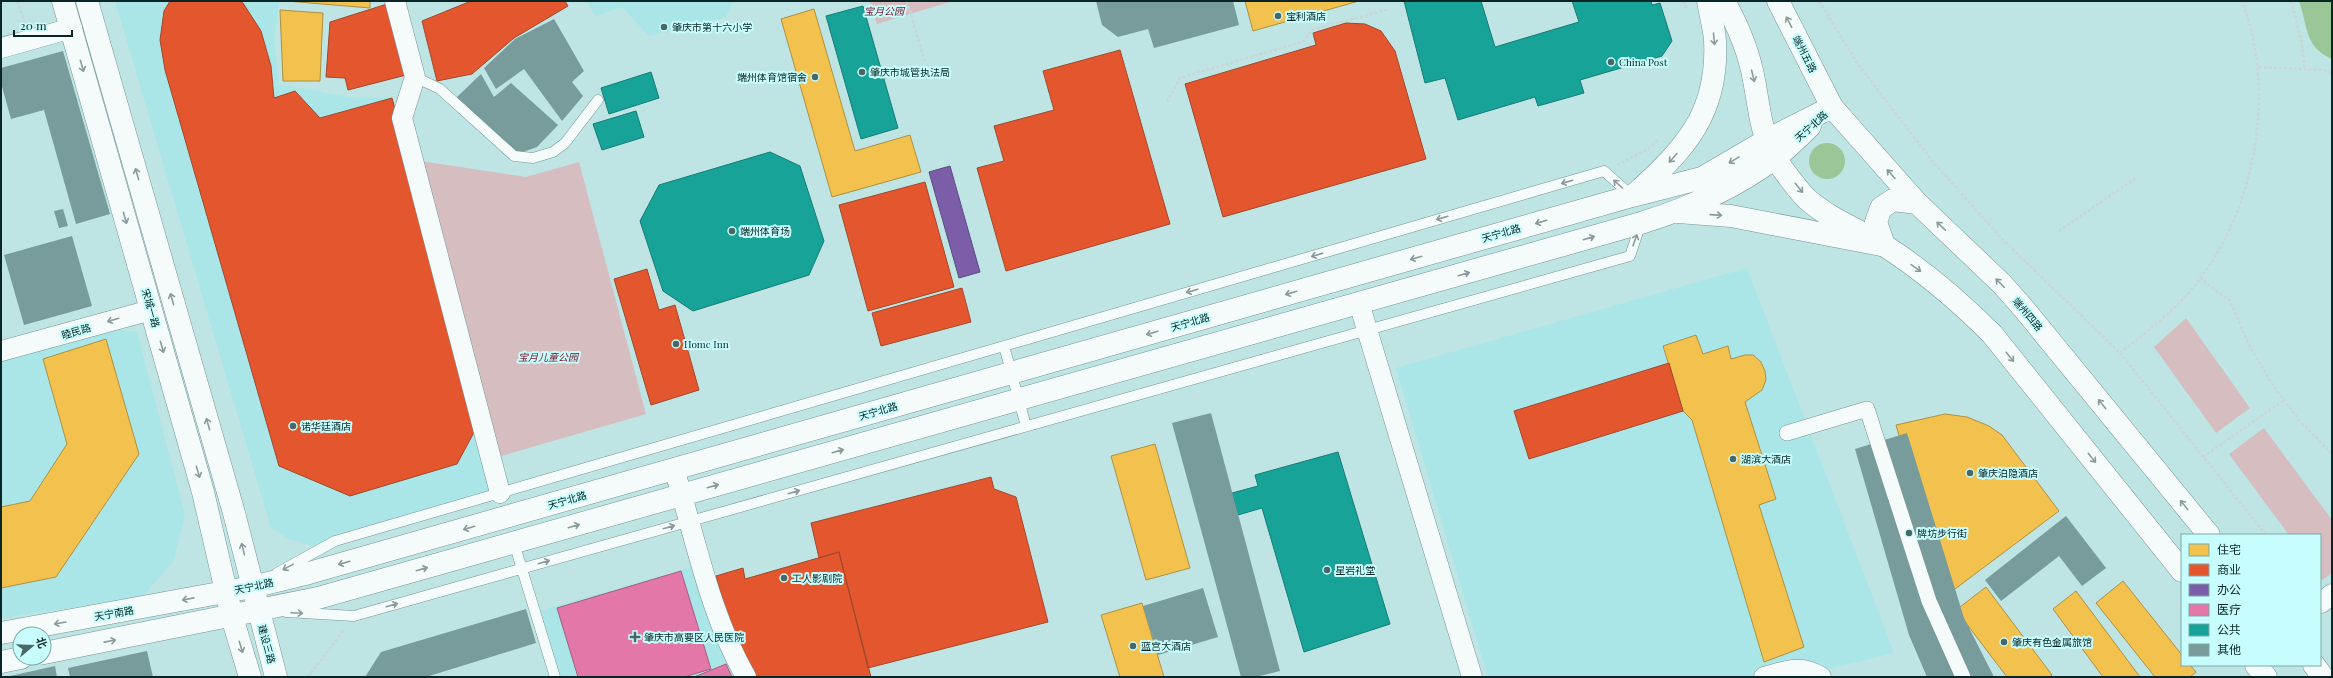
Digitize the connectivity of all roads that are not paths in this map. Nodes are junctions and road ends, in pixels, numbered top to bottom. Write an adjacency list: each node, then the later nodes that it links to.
1 (63, 1): 7 (main road, 宋城一路)
2 (87, 1): 35 (main road, one-way to 2)
3 (395, 1): 9 (street)
4 (1708, 1): 13 (main road, one-way to 13)
5 (1724, 1): 12 (main road, one-way to 12)
6 (1778, 1): 11 (main road, 端州五路, one-way to 6)
7 (72, 28): 8 (street); 19 (main road, 宋城一路, one-way to 19)
8 (1, 48)
9 (415, 77): 10 (lane); 28 (street)
10 (598, 100)
11 (1832, 107): 12 (main road, 天宁北路); 14 (main road, 端州四路, one-way to 11)
12 (1771, 148): 13 (main road, 天宁北路, one-way to 13); 15 (main road, 天宁北路); 17 (main road, one-way to 17)
13 (1632, 196): 21 (lane, one-way to 21); 23 (main road, 天宁北路, one-way to 23)
14 (1917, 203): 17 (main road); 31 (main road, 端州四路, one-way to 14)
15 (1677, 212): 16 (main road, 天宁北路); 17 (main road, one-way to 17)
16 (1641, 223): 18 (main road, 天宁北路, one-way to 16); 20 (lane, one-way to 16)
17 (1884, 245): 34 (main road, one-way to 34)
18 (1359, 303): 20 (street); 24 (main road, 天宁北路)
19 (151, 310): 22 (street, 睦民路, one-way to 22); 36 (main road, 宋城一路, one-way to 36)
20 (1367, 330): 25 (lane); 51 (street)
21 (1004, 346): 23 (lane); 28 (lane)
22 (1, 351)
23 (1011, 373): 24 (lane); 27 (main road, 天宁北路)
24 (1019, 400): 25 (lane); 29 (main road, 天宁北路, one-way to 24)
25 (1026, 426): 30 (lane, one-way to 25)
26 (1787, 433): 54 (street)
27 (674, 469): 29 (street); 35 (main road, 天宁北路, one-way to 35)
28 (500, 493): 35 (lane, one-way to 35)
29 (682, 495): 30 (street); 32 (main road, 天宁北路, one-way to 29)
30 (690, 521): 33 (lane, one-way to 30); 50 (street)
31 (2208, 534)
32 (514, 543): 33 (lane); 39 (main road, 天宁北路, one-way to 32)
33 (522, 568): 39 (lane, one-way to 33); 49 (lane)
34 (2181, 570)
35 (252, 587): 36 (main road, 天宁北路); 39 (main road)
36 (226, 592): 40 (main road, 宋城一路); 41 (main road, 天宁南路, one-way to 41)
37 (2332, 594): 38 (street)
38 (2321, 602)
39 (258, 611): 40 (main road, 天宁北路); 48 (main road, 建设三路)
40 (232, 617): 42 (main road, one-way to 40); 47 (main road, one-way to 47)
41 (1, 633)
42 (52, 651)
43 (12, 660): 44 (main road)
44 (1, 662)
45 (2257, 666): 55 (main road)
46 (2315, 666): 56 (main road)
47 (250, 677)
48 (276, 677)
49 (555, 677)
50 (746, 677)
51 (1472, 677)
52 (1764, 677): 53 (street)
53 (1821, 677)
54 (1963, 677)
55 (2266, 677)
56 (2323, 677)

